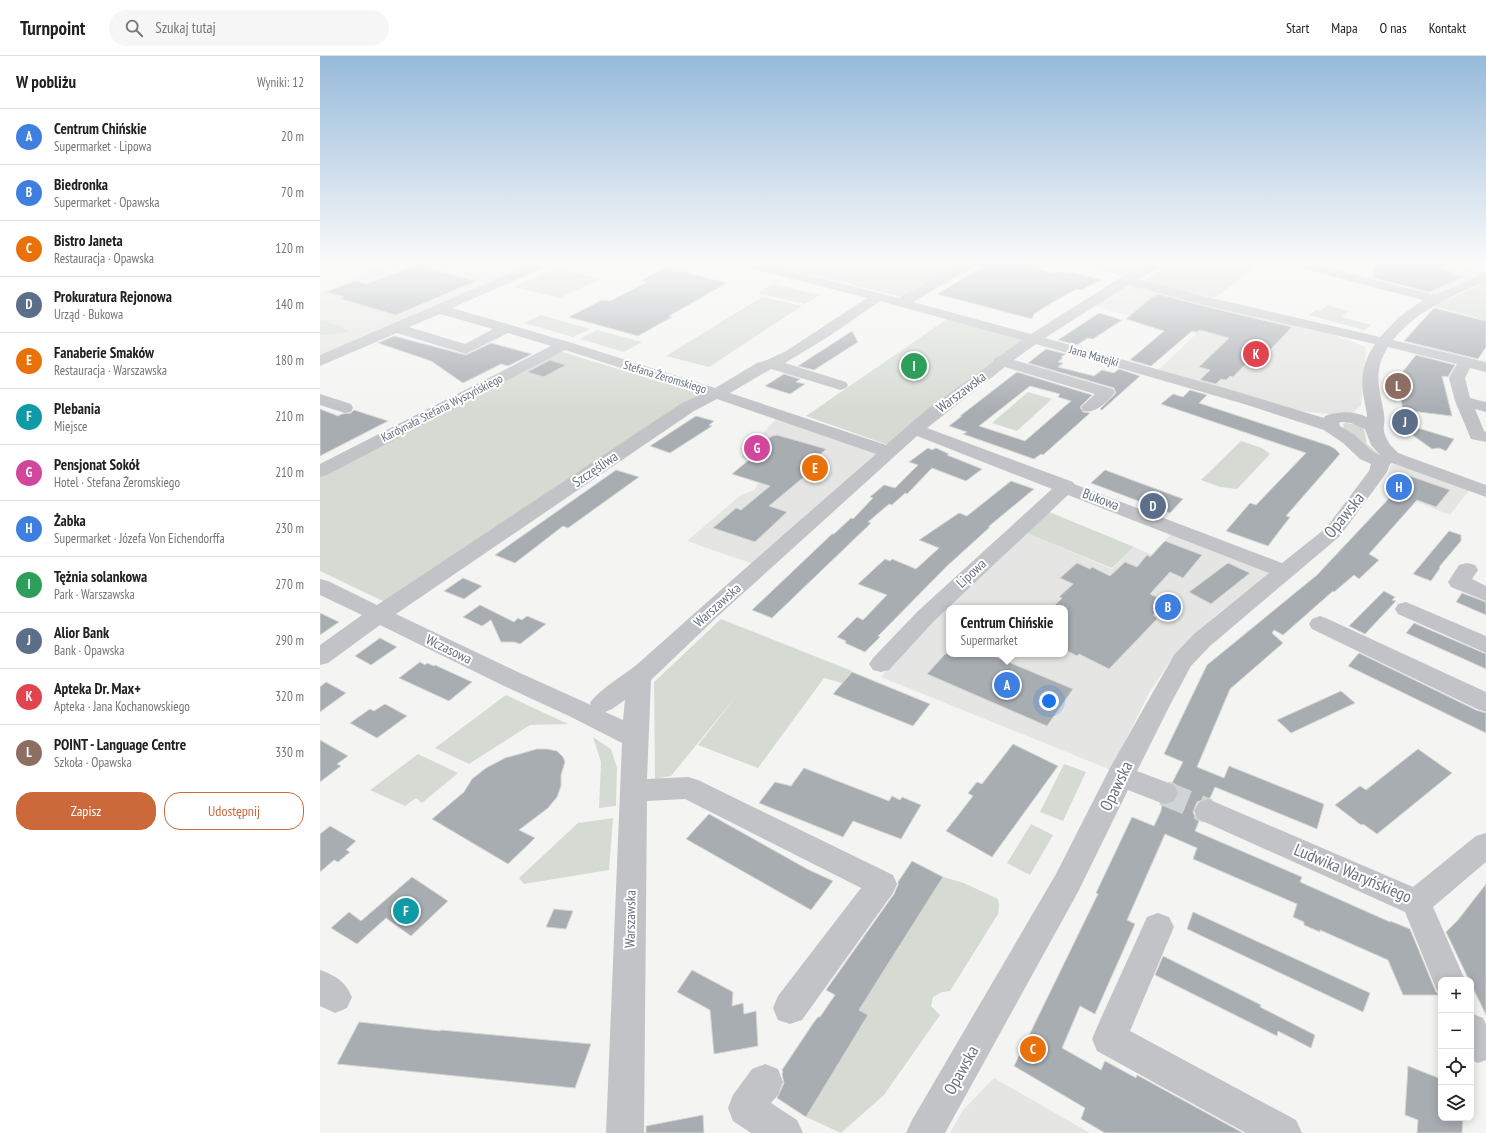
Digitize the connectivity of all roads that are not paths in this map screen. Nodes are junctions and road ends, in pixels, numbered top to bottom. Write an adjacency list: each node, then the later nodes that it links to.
1 (437, 312): 9 (street)
2 (452, 312): 8 (street, Stefana Żeromskiego)
3 (855, 312): 16 (street, Szczęśliwa)
4 (939, 312): 10 (street, Jana Matejki)
5 (1074, 312): 10 (street, Warszawska)
6 (1256, 312): 12 (street)
7 (1414, 312): 12 (street)
8 (507, 328): 9 (street); 11 (street, Stefana Żeromskiego)
9 (400, 329): 13 (street); 18 (street)
10 (1033, 338): 14 (street, Warszawska); 28 (street, Jana Matejki)
11 (564, 345): 20 (street, Stefana Żeromskiego); 34 (street, Kardynała Stefana Wyszyńskiego)
12 (1381, 346): 15 (street); 23 (street)
13 (320, 361)
14 (1000, 361): 25 (street); 30 (street, Warszawska)
15 (1466, 362): 17 (street); 22 (street)
16 (772, 364): 19 (street); 20 (street, Szczęśliwa)
17 (1486, 367)
18 (320, 368)
19 (840, 385)
20 (716, 393): 32 (street, Stefana Żeromskiego); 42 (street, Szczęśliwa)
21 (320, 399): 24 (street)
22 (1462, 401): 26 (street); 31 (street)
23 (1374, 407): 27 (street); 29 (street)
24 (345, 408)
25 (1089, 408)
26 (1486, 408)
27 (1354, 418): 28 (street); 29 (street)
28 (1334, 423): 33 (street)
29 (1374, 427): 33 (street)
30 (914, 429): 32 (street, Warszawska); 35 (street, Bukowa)
31 (1486, 438)
32 (888, 452): 48 (street, Warszawska)
33 (1379, 457): 36 (street); 38 (street, Opawska)
34 (320, 471)
35 (1066, 486): 38 (street, Bukowa); 46 (street, Lipowa)
36 (1486, 491)
37 (1467, 570): 40 (street)
38 (1286, 572): 50 (street, Opawska)
39 (320, 586): 42 (street, Wczasowa)
40 (1486, 594)
41 (1406, 609): 44 (street)
42 (378, 615): 45 (street, Szczęśliwa); 49 (street, Wczasowa)
43 (1320, 624): 47 (street)
44 (1486, 645)
45 (320, 657)
46 (881, 664)
47 (1486, 703)
48 (637, 707): 49 (street, Wczasowa); 49 (street); 51 (street, Warszawska)
49 (594, 711)
50 (1120, 776): 52 (street); 62 (street, Opawska)
51 (633, 791): 58 (street); 60 (street, Warszawska)
52 (1164, 793)
53 (1208, 811): 55 (street, Ludwika Waryńskiego)
54 (1486, 845): 55 (street, Ludwika Waryńskiego)
55 (1416, 903): 57 (street)
56 (1158, 927): 63 (street)
57 (1448, 977)
58 (790, 1008)
59 (765, 1082): 61 (street)
60 (625, 1133)
61 (784, 1133)
62 (925, 1133)
63 (1283, 1133)

